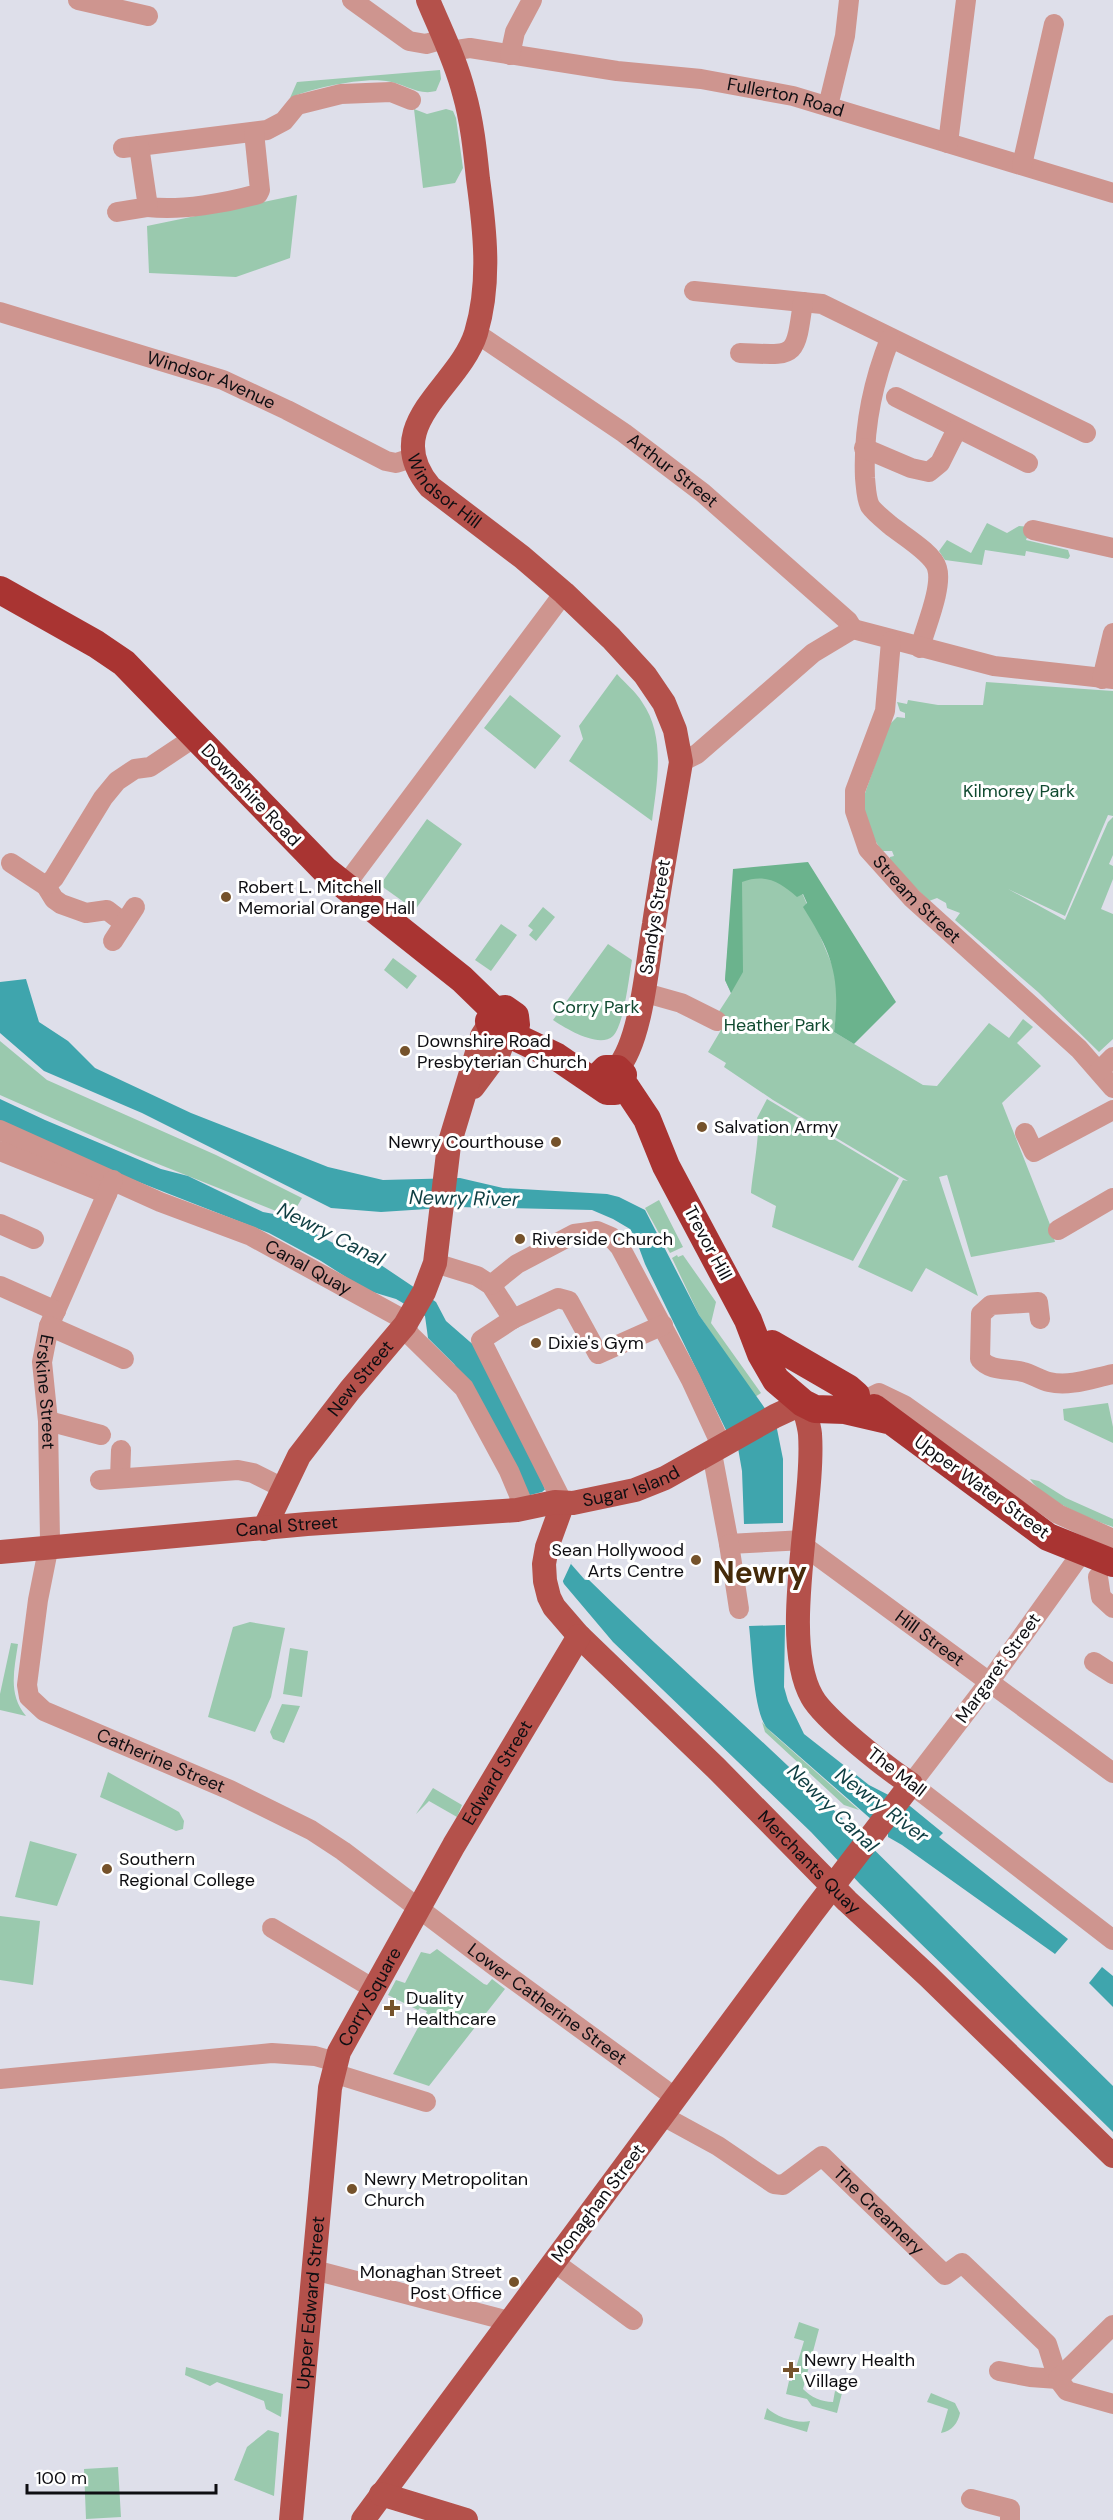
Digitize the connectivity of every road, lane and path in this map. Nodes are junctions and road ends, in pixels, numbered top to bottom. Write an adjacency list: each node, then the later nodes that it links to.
1 (78, 0): 7 (street)
2 (352, 0): 9 (street, Fullerton Road)
3 (428, 0): 9 (main road, Windsor Hill)
4 (532, 0): 10 (street)
5 (849, 0): 12 (street)
6 (966, 0): 14 (street)
7 (148, 16)
8 (1053, 24): 15 (street)
9 (447, 45): 10 (street, Fullerton Road); 22 (main road, Windsor Hill)
10 (510, 55): 12 (street, Fullerton Road)
11 (411, 100): 13 (street)
12 (828, 106): 14 (street, Fullerton Road)
13 (254, 132): 17 (street); 17 (street)
14 (948, 143): 15 (street, Fullerton Road)
15 (1022, 165): 16 (street, Fullerton Road)
16 (1113, 193)
17 (148, 207): 18 (street)
18 (117, 212)
19 (694, 291): 20 (street)
20 (803, 302): 23 (street); 24 (street)
21 (0, 312): 29 (street, Windsor Avenue)
22 (476, 333): 29 (main road, Windsor Hill); 35 (street, Arthur Street)
23 (890, 339): 27 (street); 28 (street)
24 (740, 353)
25 (896, 397): 26 (street)
26 (957, 429): 28 (street); 30 (street)
27 (1086, 433)
28 (864, 448): 38 (street)
29 (412, 458): 34 (main road, Windsor Hill)
30 (1028, 463)
31 (1033, 530): 32 (street)
32 (1112, 543)
33 (0, 590): 40 (highway, Downshire Road)
34 (564, 593): 41 (main road, Windsor Hill); 44 (street)
35 (853, 629): 37 (street); 41 (street)
36 (1113, 633): 39 (street)
37 (891, 640): 38 (street); 49 (street, Stream Street)
38 (920, 648): 39 (street)
39 (1107, 679)
40 (195, 737): 43 (street); 44 (highway, Downshire Road)
41 (681, 762): 46 (main road, Sandys Street)
42 (11, 863): 43 (street)
43 (46, 886): 45 (street)
44 (344, 886): 48 (highway, Downshire Road)
45 (113, 941)
46 (642, 992): 47 (street); 50 (main road, Sandys Street)
47 (717, 1021)
48 (503, 1025): 50 (highway, Downshire Road); 61 (main road, New Street)
49 (1106, 1064): 51 (street, Stream Street)
50 (612, 1079): 68 (highway, Trevor Hill)
51 (1113, 1088)
52 (1113, 1110): 54 (street)
53 (0, 1130): 56 (street, Canal Quay)
54 (1025, 1133)
55 (0, 1151): 56 (street)
56 (110, 1187): 64 (street, Canal Quay); 66 (street, Erskine Street)
57 (1113, 1198): 59 (street)
58 (0, 1224): 60 (street)
59 (1058, 1230)
60 (34, 1239)
61 (435, 1263): 62 (street); 64 (main road, New Street)
62 (491, 1285): 67 (street); 69 (street)
63 (0, 1286): 66 (street)
64 (415, 1309): 79 (main road, New Street); 81 (street, Canal Quay)
65 (1040, 1318): 72 (street)
66 (52, 1319): 71 (street); 75 (street, Erskine Street)
67 (513, 1319): 69 (street); 80 (street)
68 (748, 1320): 70 (highway, Trevor Hill); 74 (highway, Trevor Hill)
69 (663, 1325): 77 (street)
70 (772, 1344): 73 (highway); 74 (highway, Trevor Hill)
71 (124, 1359)
72 (1113, 1374)
73 (860, 1403): 74 (highway, Upper Water Street); 83 (street); 89 (highway, Upper Water Street)
74 (793, 1405): 77 (main road, Sugar Island); 84 (main road, The Mall)
75 (48, 1421): 76 (street); 86 (street, Erskine Street)
76 (101, 1435)
77 (721, 1447): 80 (main road, Sugar Island); 85 (street)
78 (121, 1450): 79 (street)
79 (285, 1489): 82 (main road, New Street)
80 (559, 1507): 81 (main road, Sugar Island); 88 (main road, Merchants Quay)
81 (529, 1511): 82 (main road, Canal Street); 88 (main road, Merchants Quay)
82 (264, 1529): 86 (main road, Canal Street)
83 (1113, 1539)
84 (800, 1542): 85 (street); 95 (street, Hill Street); 97 (main road, The Mall)
85 (736, 1544): 91 (street)
86 (48, 1547): 87 (main road, Canal Street); 99 (street, Catherine Street)
87 (0, 1552)
88 (545, 1556): 92 (main road, Merchants Quay)
89 (1096, 1567): 90 (street); 95 (street, Margaret Street)
90 (1113, 1608)
91 (739, 1609)
92 (579, 1636): 98 (main road, Merchants Quay); 99 (main road, Edward Street)
93 (1094, 1662): 94 (street)
94 (1113, 1674)
95 (990, 1681): 96 (street, Hill Street); 97 (street, Margaret Street)
96 (1113, 1773)
97 (907, 1791): 98 (main road, Monaghan Street); 101 (street, The Mall)
98 (839, 1879): 106 (main road, Monaghan Street); 107 (main road, Merchants Quay)
99 (419, 1910): 102 (main road, Corry Square); 106 (street, Lower Catherine Street)
100 (272, 1928): 102 (street)
101 (1110, 1930)
102 (374, 1989): 103 (main road, Corry Square)
103 (333, 2074): 104 (street); 105 (street); 109 (main road, Upper Edward Street)
104 (0, 2079)
105 (426, 2102)
106 (669, 2107): 108 (main road, Monaghan Street); 114 (street, The Creamery)
107 (1113, 2156)
108 (554, 2262): 110 (street); 111 (main road, Monaghan Street)
109 (314, 2270): 111 (street); 118 (main road, Upper Edward Street)
110 (633, 2320)
111 (509, 2321): 116 (main road, Monaghan Street)
112 (1113, 2325): 114 (street)
113 (999, 2371): 114 (street)
114 (1058, 2379): 115 (street)
115 (1113, 2404)
116 (381, 2494): 119 (main road, Monaghan Street); 120 (main road)
117 (971, 2499): 121 (street)
118 (291, 2520)
119 (363, 2520)
120 (466, 2520)
121 (1010, 2520)

